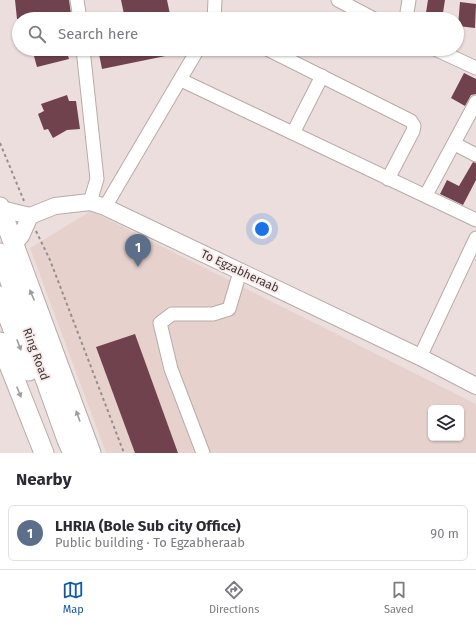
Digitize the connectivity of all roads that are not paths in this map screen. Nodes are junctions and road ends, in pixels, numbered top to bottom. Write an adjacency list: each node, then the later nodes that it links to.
1 (77, 0): 5 (street)
2 (215, 0): 6 (street)
3 (338, 0): 7 (street)
4 (409, 0): 8 (street)
5 (79, 12)
6 (214, 12)
7 (361, 12)
8 (407, 12)
9 (84, 56): 22 (street)
10 (194, 56): 15 (street)
11 (281, 56): 14 (street)
12 (450, 56): 13 (street)
13 (476, 68)
14 (322, 76): 17 (street); 20 (street)
15 (181, 80): 17 (street); 23 (street)
16 (476, 102): 18 (street)
17 (293, 133): 20 (street)
18 (455, 144): 19 (street); 21 (street)
19 (476, 155)
20 (388, 179): 21 (street)
21 (426, 195): 26 (street)
22 (90, 202): 23 (main road, To Egzabheraab); 25 (main road, To Egzabheraab)
23 (105, 207): 29 (main road, To Egzabheraab)
24 (0, 208): 25 (main road); 28 (highway)
25 (30, 216): 28 (main road)
26 (476, 220)
27 (476, 238): 32 (street)
28 (6, 249): 35 (highway, Ring Road); 36 (highway, one-way to 28)
29 (240, 272): 32 (main road, To Egzabheraab); 37 (street)
30 (0, 296): 35 (highway, Ring Road, one-way to 35)
31 (0, 342): 33 (highway)
32 (420, 357): 34 (main road, To Egzabheraab)
33 (4, 366): 35 (highway, one-way to 35)
34 (476, 386)
35 (58, 450)
36 (91, 453)
37 (203, 453)

